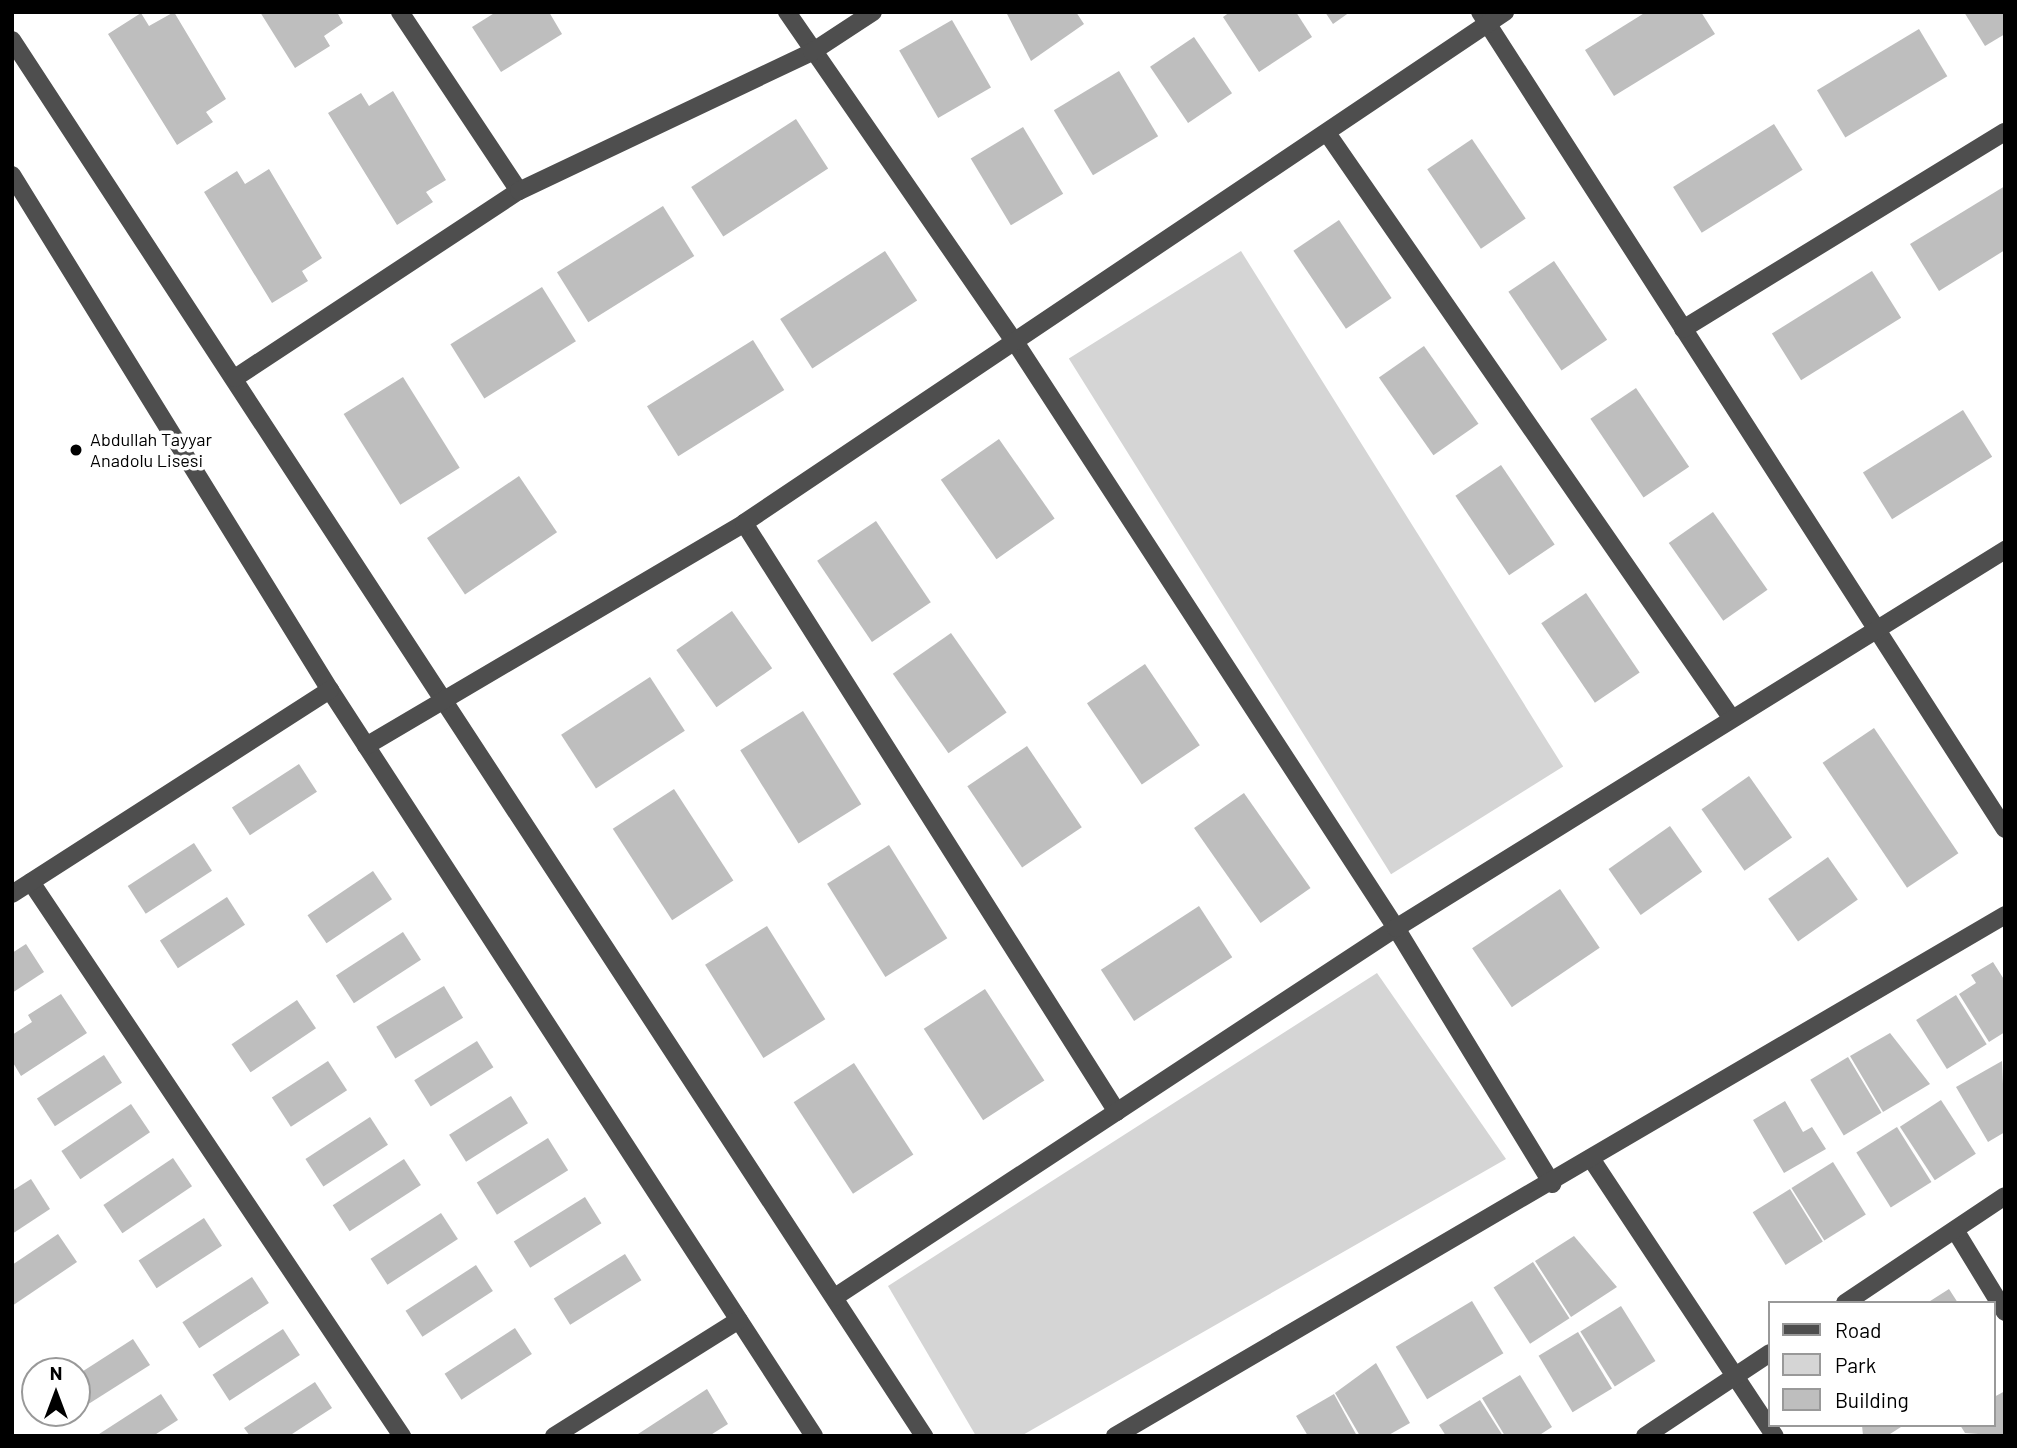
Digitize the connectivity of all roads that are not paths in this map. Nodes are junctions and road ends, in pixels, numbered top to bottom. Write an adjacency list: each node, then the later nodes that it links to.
1 (400, 12): 11 (street)
2 (787, 12): 7 (street)
3 (873, 12): 7 (street)
4 (1505, 12): 5 (street)
5 (1484, 18): 9 (street); 12 (street)
6 (12, 40): 14 (street)
7 (812, 52): 11 (street); 13 (street)
8 (2005, 132): 12 (street)
9 (1327, 133): 13 (street); 20 (street)
10 (12, 175): 18 (street)
11 (519, 191): 14 (street)
12 (1683, 329): 17 (street)
13 (1017, 345): 15 (street); 26 (street)
14 (235, 378): 19 (street)
15 (744, 523): 19 (street); 27 (street)
16 (2005, 550): 17 (street)
17 (1876, 629): 20 (street); 22 (street)
18 (330, 690): 21 (street); 23 (street)
19 (439, 698): 21 (street); 32 (street)
20 (1732, 719): 26 (street)
21 (366, 746): 35 (street)
22 (2005, 829)
23 (31, 882): 24 (street); 38 (street)
24 (12, 894)
25 (2005, 915): 28 (street)
26 (1396, 928): 27 (street); 29 (street)
27 (1117, 1112): 32 (street)
28 (1592, 1160): 29 (street); 37 (street)
29 (1552, 1184): 42 (street)
30 (2005, 1196): 31 (street)
31 (1955, 1230): 33 (street); 34 (street)
32 (835, 1297): 41 (street)
33 (1848, 1301)
34 (2005, 1312)
35 (739, 1320): 39 (street); 40 (street)
36 (1769, 1354): 37 (street)
37 (1734, 1376): 43 (street); 44 (street)
38 (402, 1436)
39 (554, 1436)
40 (814, 1436)
41 (924, 1436)
42 (1115, 1436)
43 (1645, 1436)
44 (1775, 1436)

